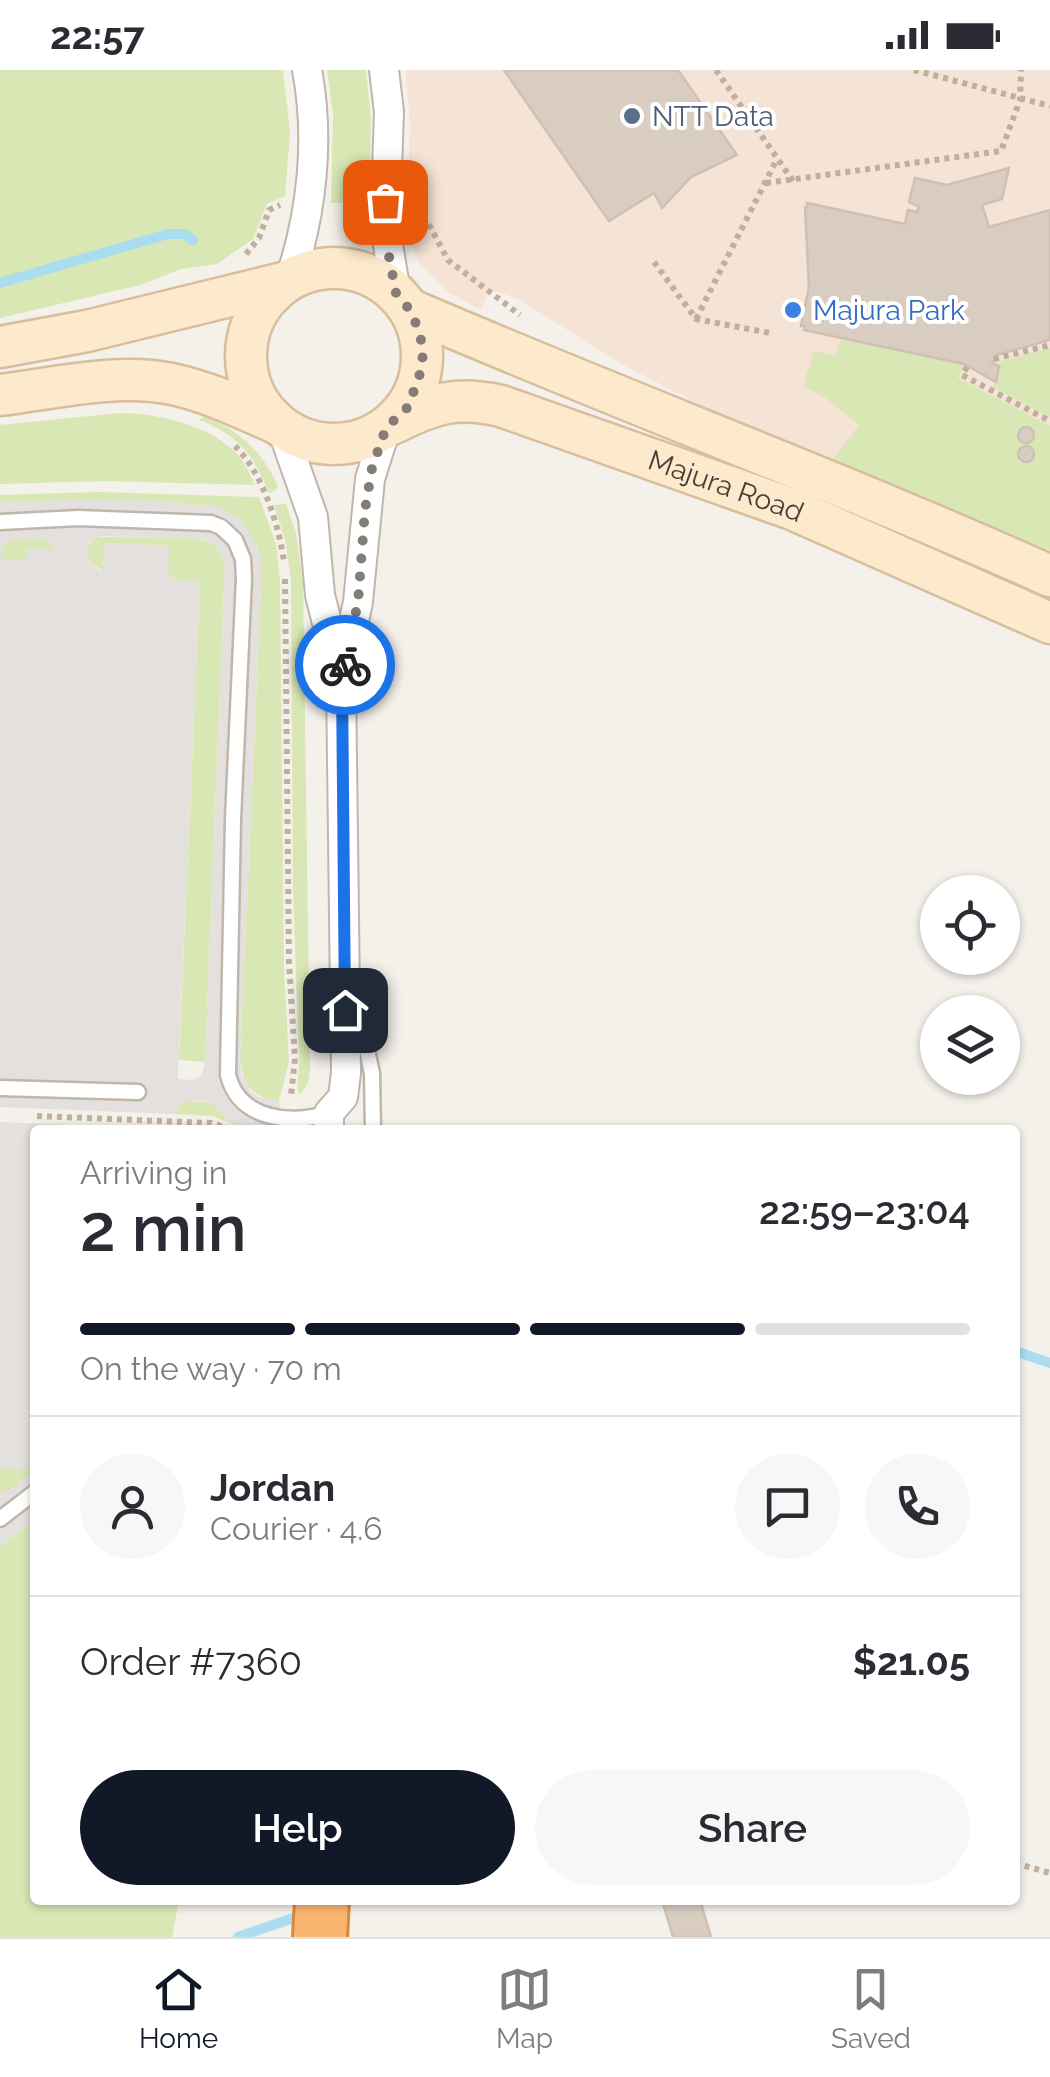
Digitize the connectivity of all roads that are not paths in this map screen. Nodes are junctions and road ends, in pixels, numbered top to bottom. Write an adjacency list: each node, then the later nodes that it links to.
1 (307, 70): 3 (street)
2 (384, 70): 4 (street)
3 (287, 281): 4 (main road); 5 (main road); 7 (main road)
4 (403, 301): 8 (main road); 10 (main road, Majura Road)
5 (0, 347)
6 (0, 395): 7 (main road)
7 (278, 424): 8 (main road); 12 (street)
8 (390, 426): 11 (main road, Majura Road); 12 (street)
9 (0, 522): 16 (lane)
10 (1050, 576)
11 (1050, 623)
12 (342, 680): 13 (street)
13 (344, 947): 16 (street); 17 (lane)
14 (0, 1088): 15 (lane)
15 (138, 1092)
16 (329, 1121)
17 (373, 1125)
18 (30, 1496): 19 (lane)
19 (0, 1519)
20 (322, 1905): 21 (highway)
21 (320, 1937)

